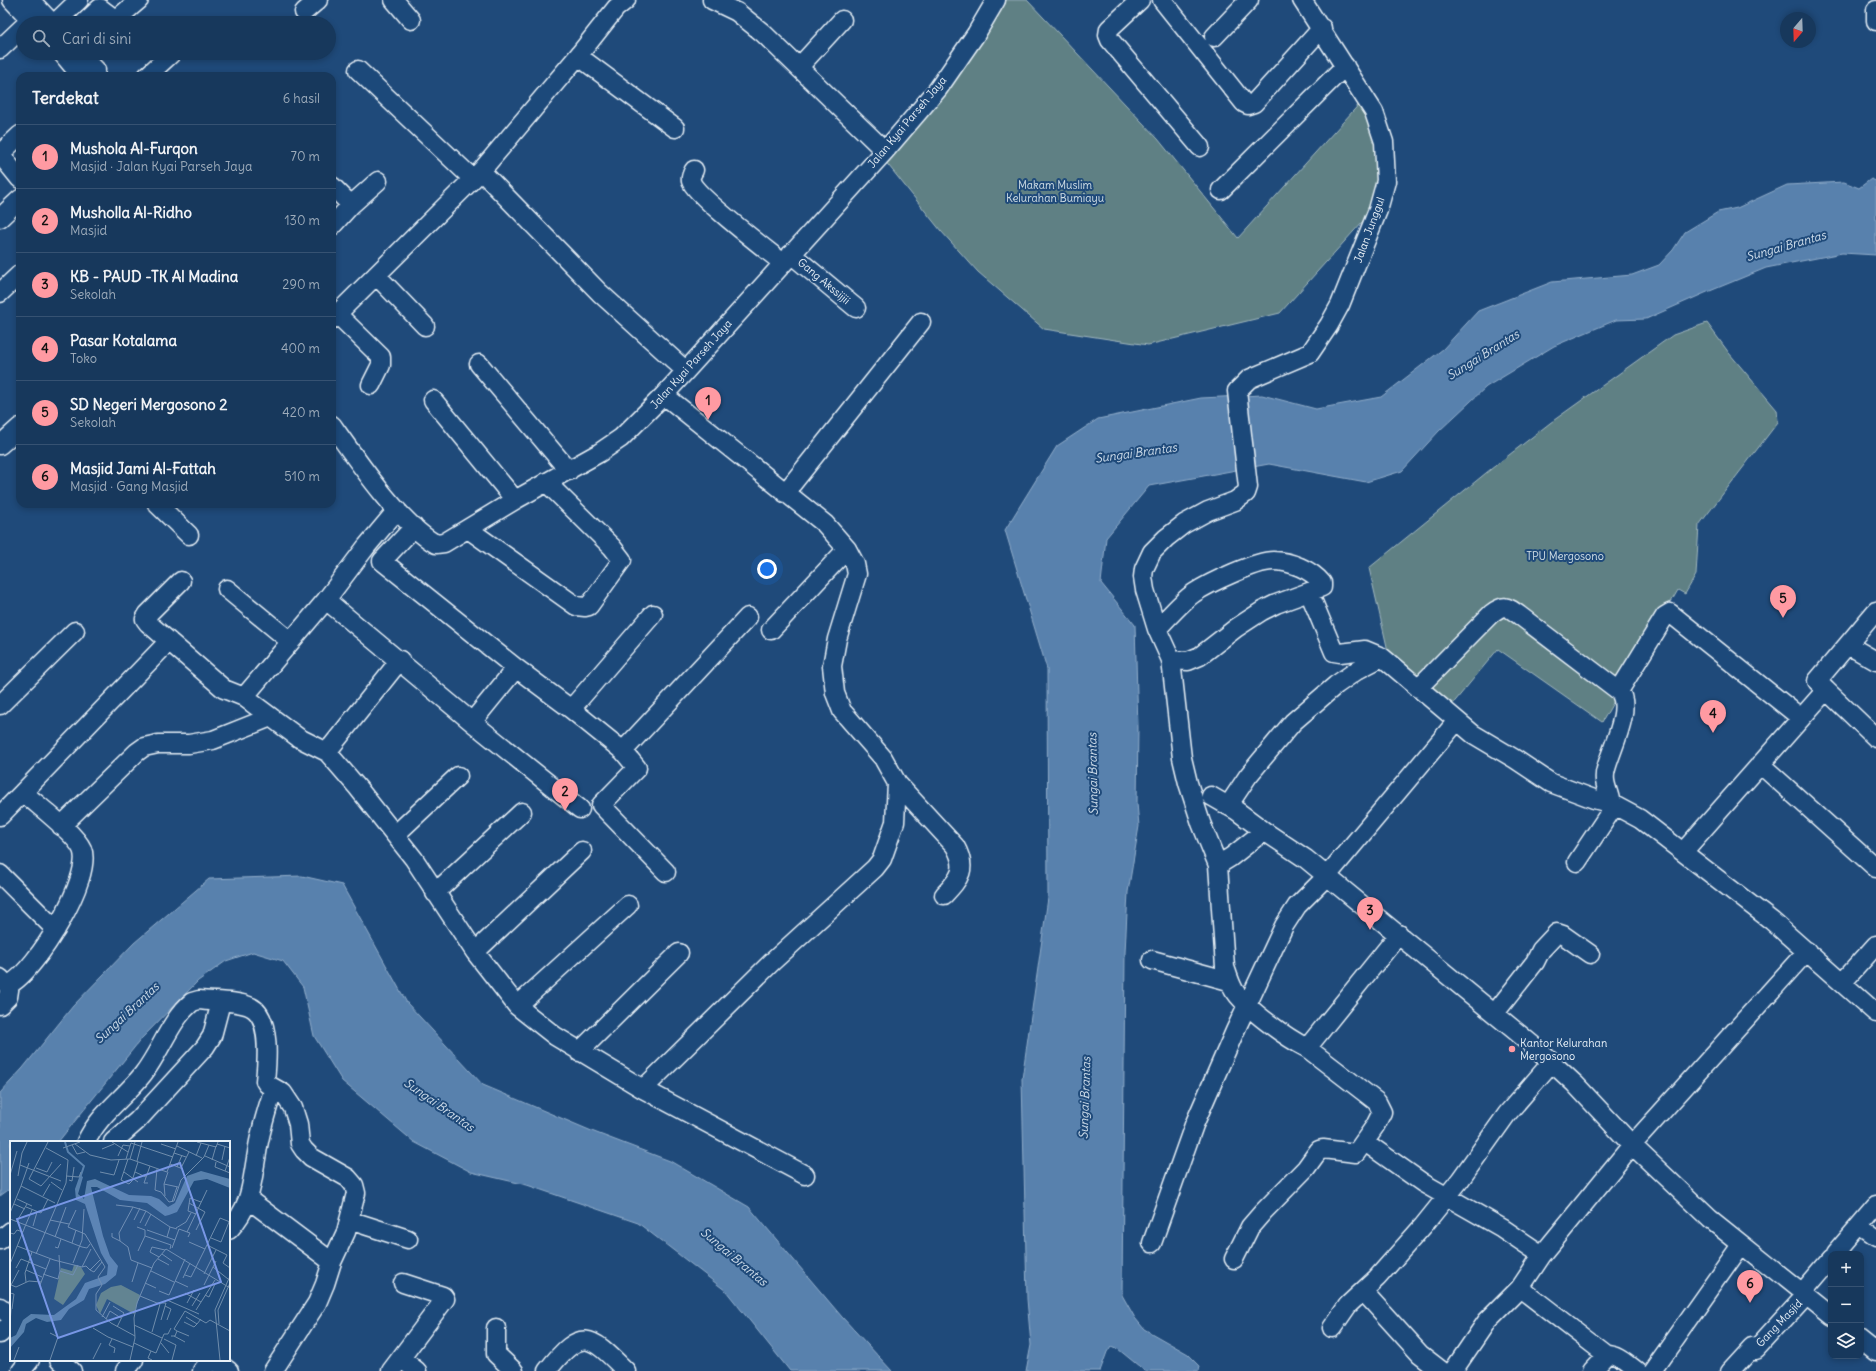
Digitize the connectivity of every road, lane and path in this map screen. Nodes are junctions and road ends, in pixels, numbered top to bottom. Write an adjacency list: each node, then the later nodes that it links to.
1 (12, 0): 17 (street)
2 (30, 0): 18 (street)
3 (79, 0): 19 (street)
4 (139, 0): 22 (street)
5 (318, 0): 16 (street)
6 (394, 0): 23 (street)
7 (712, 0): 35 (street)
8 (996, 0): 43 (street, Jalan Kyai Parseh Jaya)
9 (1140, 0): 42 (street)
10 (1162, 0): 26 (street)
11 (1249, 0): 28 (street)
12 (1302, 0): 26 (street, Jalan Junggul)
13 (616, 3): 30 (street)
14 (96, 4): 20 (street); 21 (street)
15 (1876, 10): 25 (street)
16 (304, 12)
17 (23, 16)
18 (45, 16)
19 (62, 16)
20 (88, 16)
21 (111, 16)
22 (120, 16)
23 (411, 20)
24 (842, 20): 35 (street)
25 (1876, 21)
26 (1322, 28): 34 (street, Jalan Junggul)
27 (16, 34): 29 (street)
28 (1214, 37)
29 (0, 49)
30 (578, 56): 40 (street); 47 (street)
31 (71, 60): 37 (street)
32 (82, 60): 38 (street)
33 (164, 60): 39 (street)
34 (1345, 66): 50 (street); 89 (street, Jalan Junggul)
35 (799, 67): 43 (street)
36 (358, 70): 47 (street)
37 (88, 72)
38 (88, 72)
39 (151, 72)
40 (675, 128)
41 (16, 139): 44 (street)
42 (1200, 147)
43 (885, 151): 55 (street, Jalan Kyai Parseh Jaya)
44 (0, 154): 46 (street)
45 (694, 170): 55 (street, Gang Akssijjii)
46 (16, 174)
47 (477, 175): 56 (street); 65 (street)
48 (378, 181): 52 (street)
49 (336, 190): 52 (street)
50 (1221, 190)
51 (16, 203): 53 (street)
52 (351, 205): 54 (street)
53 (0, 218)
54 (336, 222)
55 (787, 259): 59 (street, Gang Akssijjii); 65 (street, Jalan Kyai Parseh Jaya)
56 (376, 275): 60 (street); 63 (street)
57 (16, 278): 58 (street)
58 (0, 292)
59 (856, 308)
60 (336, 314)
61 (336, 318): 66 (street)
62 (921, 322): 72 (street)
63 (425, 326)
64 (479, 364): 70 (street)
65 (686, 371): 67 (street, Jalan Kyai Parseh Jaya)
66 (371, 385)
67 (664, 395): 70 (street, Jalan Kyai Parseh Jaya); 72 (street)
68 (433, 400): 73 (street)
69 (336, 430): 75 (street, Jalan Kyai Parseh Jaya)
70 (569, 470): 71 (street, Jalan Kyai Parseh Jaya)
71 (546, 482): 73 (street, Jalan Kyai Parseh Jaya); 77 (street)
72 (785, 493): 80 (street)
73 (514, 500): 77 (street, Jalan Kyai Parseh Jaya)
74 (161, 508): 78 (street)
75 (398, 510): 76 (street, Jalan Kyai Parseh Jaya); 79 (street)
76 (414, 527): 77 (street, Jalan Kyai Parseh Jaya); 81 (street)
77 (468, 529)
78 (189, 535)
79 (366, 547): 81 (street); 85 (street)
80 (847, 549): 90 (street); 115 (street)
81 (382, 560): 99 (street)
82 (181, 581): 92 (street)
83 (227, 589): 93 (street)
84 (1309, 592): 89 (street); 95 (street); 97 (street)
85 (326, 600): 93 (street); 96 (street)
86 (1876, 611): 94 (street)
87 (653, 614): 105 (street)
88 (748, 617): 111 (street)
89 (1157, 629): 97 (street)
90 (771, 630)
91 (75, 631): 104 (street)
92 (169, 641): 103 (street); 116 (street)
93 (290, 641): 103 (street)
94 (1848, 646): 98 (street); 101 (street)
95 (1382, 657): 100 (street); 119 (street)
96 (400, 660): 109 (street); 112 (street)
97 (1171, 660): 129 (street)
98 (1876, 661)
99 (516, 668): 105 (street); 109 (street)
100 (1418, 688): 102 (street); 108 (street)
101 (1826, 690): 107 (street); 110 (street)
102 (1619, 691): 107 (street); 118 (street)
103 (244, 697): 106 (street)
104 (0, 705)
105 (572, 708): 111 (street)
106 (271, 717): 112 (street); 123 (street)
107 (1801, 718): 113 (street)
108 (1457, 721): 118 (street); 133 (street)
109 (472, 722): 120 (street)
110 (1876, 738)
111 (622, 751): 131 (street)
112 (327, 752): 125 (street)
113 (1760, 764): 127 (street); 130 (street)
114 (458, 776): 125 (street)
115 (897, 783): 135 (street); 158 (street)
116 (22, 792): 122 (street); 123 (street)
117 (1211, 796): 119 (street)
118 (1612, 804): 127 (street); 128 (street)
119 (1228, 806): 124 (street)
120 (580, 809)
121 (522, 812): 134 (street)
122 (0, 816)
123 (61, 826): 137 (street)
124 (1264, 831): 129 (street); 133 (street)
125 (395, 835): 134 (street)
126 (582, 851): 141 (street)
127 (1683, 852): 140 (street)
128 (1577, 862)
129 (1218, 865): 146 (street)
130 (1876, 868)
131 (666, 872)
132 (0, 874): 137 (street)
133 (1326, 877): 138 (street); 150 (street)
134 (435, 893): 141 (street)
135 (944, 895)
136 (628, 905): 151 (street)
137 (56, 930): 145 (street)
138 (1399, 934): 152 (street); 154 (street)
139 (1876, 945): 147 (street)
140 (1806, 951): 147 (street); 164 (street)
141 (475, 952): 151 (street)
142 (680, 953): 155 (street)
143 (1590, 954): 152 (street)
144 (1152, 960): 146 (street)
145 (5, 981): 149 (street)
146 (1229, 981): 150 (street)
147 (1842, 983): 153 (street)
148 (221, 1002): 157 (street); 159 (street); 162 (street)
149 (0, 1005)
150 (1247, 1005): 154 (street); 176 (street)
151 (517, 1006): 155 (street)
152 (1494, 1013): 156 (street)
153 (1876, 1013)
154 (1307, 1048): 163 (street)
155 (579, 1052): 158 (street)
156 (1551, 1063): 164 (street); 166 (street)
157 (274, 1088): 167 (street); 169 (street)
158 (643, 1090): 165 (street)
159 (96, 1124): 160 (street); 161 (street)
160 (87, 1141)
161 (111, 1141)
162 (113, 1141)
163 (1365, 1142): 166 (street); 180 (street)
164 (1632, 1145): 177 (street); 179 (street)
165 (805, 1175)
166 (1446, 1196): 179 (street); 185 (street)
167 (239, 1206): 171 (street); 181 (street)
168 (1876, 1206): 170 (street)
169 (349, 1220): 174 (street); 181 (street)
170 (1859, 1226): 173 (street); 178 (street)
171 (230, 1228)
172 (10, 1232): 175 (street)
173 (1876, 1238)
174 (408, 1239)
175 (0, 1240)
176 (1152, 1243)
177 (1742, 1245): 186 (street); 215 (street)
178 (1838, 1251)
179 (1542, 1255): 184 (street)
180 (1234, 1259)
181 (332, 1262): 206 (street)
182 (1828, 1263): 186 (street)
183 (403, 1282): 200 (street)
184 (1520, 1288): 194 (street); 212 (street)
185 (1363, 1291): 192 (street); 211 (street)
186 (1803, 1295): 188 (street); 216 (street, Gang Masjid)
187 (0, 1307): 189 (street)
188 (1828, 1314)
189 (10, 1317)
190 (10, 1324): 193 (street)
191 (496, 1328): 208 (street)
192 (1332, 1328)
193 (0, 1334)
194 (1607, 1355): 213 (street); 214 (street)
195 (29, 1361): 201 (street)
196 (60, 1361): 202 (street)
197 (133, 1361): 203 (street)
198 (210, 1361): 204 (street)
199 (215, 1361): 205 (street)
200 (397, 1365): 207 (street)
201 (21, 1371)
202 (72, 1371)
203 (125, 1371)
204 (202, 1371)
205 (229, 1371)
206 (273, 1371)
207 (417, 1371)
208 (514, 1371)
209 (547, 1371): 210 (street)
210 (626, 1371)
211 (1442, 1371)
212 (1453, 1371)
213 (1592, 1371)
214 (1637, 1371)
215 (1652, 1371)
216 (1730, 1371)

